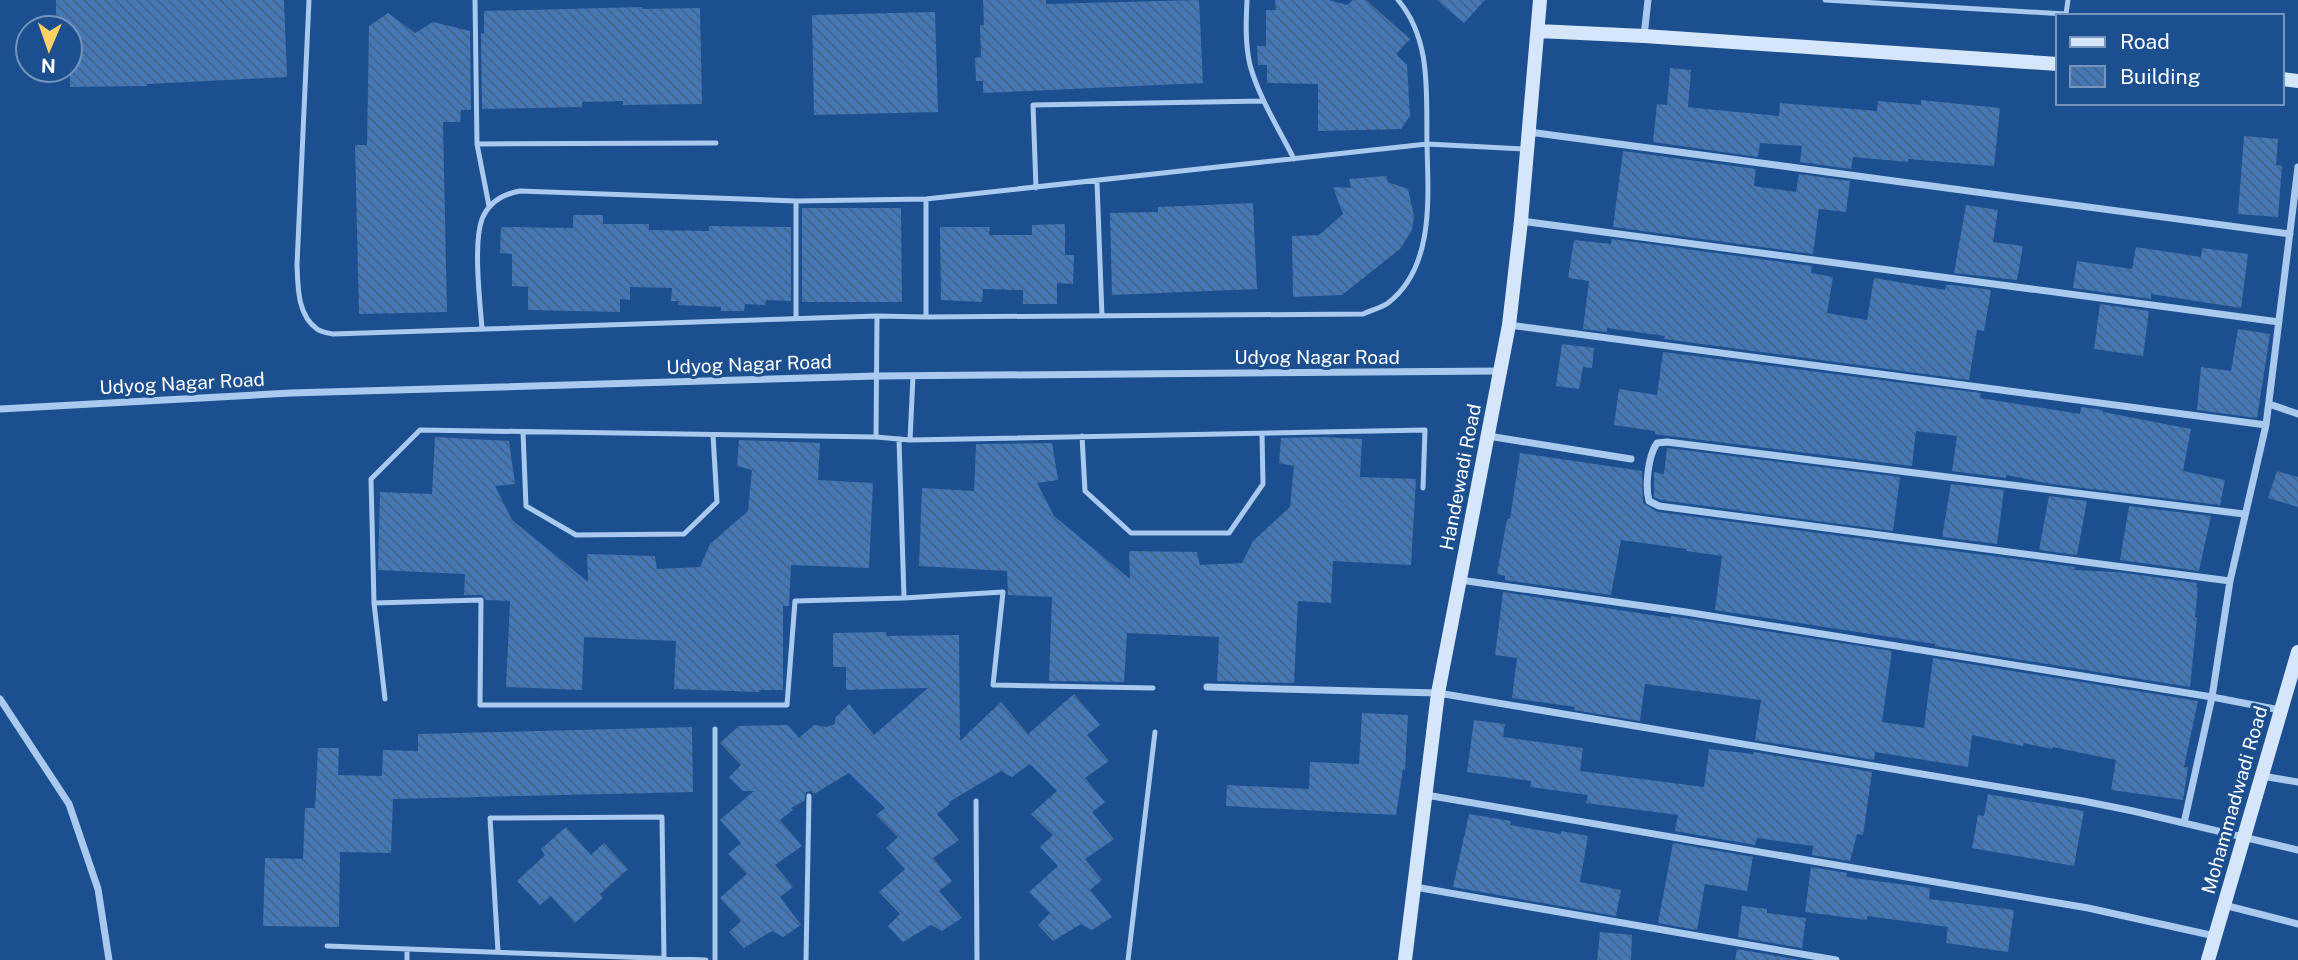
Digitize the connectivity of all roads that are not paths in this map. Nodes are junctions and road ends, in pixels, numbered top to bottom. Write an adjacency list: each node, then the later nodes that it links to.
1 (309, 0): 33 (lane)
2 (475, 0): 15 (lane)
3 (1247, 0): 12 (lane)
4 (1398, 0): 16 (lane)
5 (1540, 0): 9 (main road, Handewadi Road)
6 (1648, 0): 10 (street)
7 (1825, 0): 8 (lane)
8 (2068, 0)
9 (1538, 31): 10 (main road); 13 (main road, Handewadi Road)
10 (1644, 36): 11 (main road)
11 (2056, 64)
12 (1265, 101): 18 (lane); 21 (lane)
13 (1529, 132): 17 (main road, Handewadi Road); 26 (street)
14 (716, 143): 15 (lane)
15 (477, 144): 24 (lane)
16 (1427, 144): 17 (lane); 18 (lane); 28 (lane)
17 (1527, 149): 25 (main road, Handewadi Road)
18 (1294, 159): 20 (lane)
19 (2298, 167): 26 (street)
20 (1097, 182): 21 (lane); 28 (lane)
21 (1036, 188): 22 (lane)
22 (926, 199): 23 (lane); 29 (lane)
23 (796, 201): 24 (lane); 30 (lane)
24 (489, 206): 33 (lane)
25 (1521, 221): 31 (street); 32 (main road, Handewadi Road)
26 (2290, 233): 31 (street)
27 (877, 316): 29 (lane); 30 (lane); 35 (lane)
28 (1102, 316): 29 (lane)
29 (926, 317)
30 (796, 318): 33 (lane)
31 (2279, 322): 37 (street)
32 (1509, 325): 34 (main road, Handewadi Road); 40 (street)
33 (481, 329)
34 (1500, 371): 36 (street, Udyog Nagar Road); 45 (main road, Handewadi Road)
35 (877, 376): 36 (street, Udyog Nagar Road); 38 (street, Udyog Nagar Road); 46 (lane)
36 (913, 376): 48 (lane)
37 (2269, 404): 39 (street); 40 (street)
38 (0, 409)
39 (2298, 414)
40 (2266, 425): 51 (street)
41 (523, 432): 43 (lane); 43 (lane); 55 (lane)
42 (1262, 433): 44 (lane); 44 (lane); 50 (lane)
43 (713, 435): 46 (lane)
44 (1082, 436): 48 (lane)
45 (1487, 436): 49 (street); 52 (main road, Handewadi Road)
46 (876, 437): 47 (lane)
47 (899, 439): 48 (lane); 54 (lane)
48 (910, 440)
49 (1631, 459)
50 (1423, 488)
51 (2244, 514): 53 (street); 53 (street)
52 (1460, 580): 59 (main road, Handewadi Road); 60 (street)
53 (2230, 581): 60 (street)
54 (904, 598): 55 (lane); 58 (lane)
55 (374, 603): 62 (lane)
56 (2298, 652): 63 (main road, Mohammadwadi Road)
57 (1207, 687): 59 (street)
58 (1153, 688)
59 (1438, 693): 68 (main road, Handewadi Road); 71 (street)
60 (2212, 697): 63 (street); 71 (street)
61 (0, 699): 84 (street)
62 (385, 699)
63 (2280, 710): 66 (main road, Mohammadwadi Road)
64 (715, 729): 88 (lane)
65 (1155, 732): 91 (lane)
66 (2261, 776): 67 (street); 72 (main road, Mohammadwadi Road)
67 (2298, 782)
68 (1426, 795): 74 (main road, Handewadi Road); 77 (street)
69 (809, 796): 89 (lane)
70 (976, 801): 90 (lane)
71 (2184, 823): 72 (street)
72 (2244, 838): 73 (street); 75 (main road, Mohammadwadi Road)
73 (2298, 850)
74 (1414, 887): 92 (main road, Handewadi Road); 93 (street)
75 (2224, 905): 76 (street); 77 (main road, Mohammadwadi Road)
76 (2298, 924)
77 (2215, 936): 94 (main road, Mohammadwadi Road)
78 (327, 946): 79 (lane)
79 (407, 949): 80 (lane); 85 (lane)
80 (453, 950): 81 (lane); 86 (lane)
81 (498, 952): 82 (lane); 83 (lane)
82 (664, 958): 83 (lane); 87 (lane)
83 (628, 959)
84 (108, 960)
85 (407, 960)
86 (453, 960)
87 (706, 960)
88 (715, 960)
89 (806, 960)
90 (976, 960)
91 (1128, 960)
92 (1405, 960)
93 (1836, 960)
94 (2208, 960)

